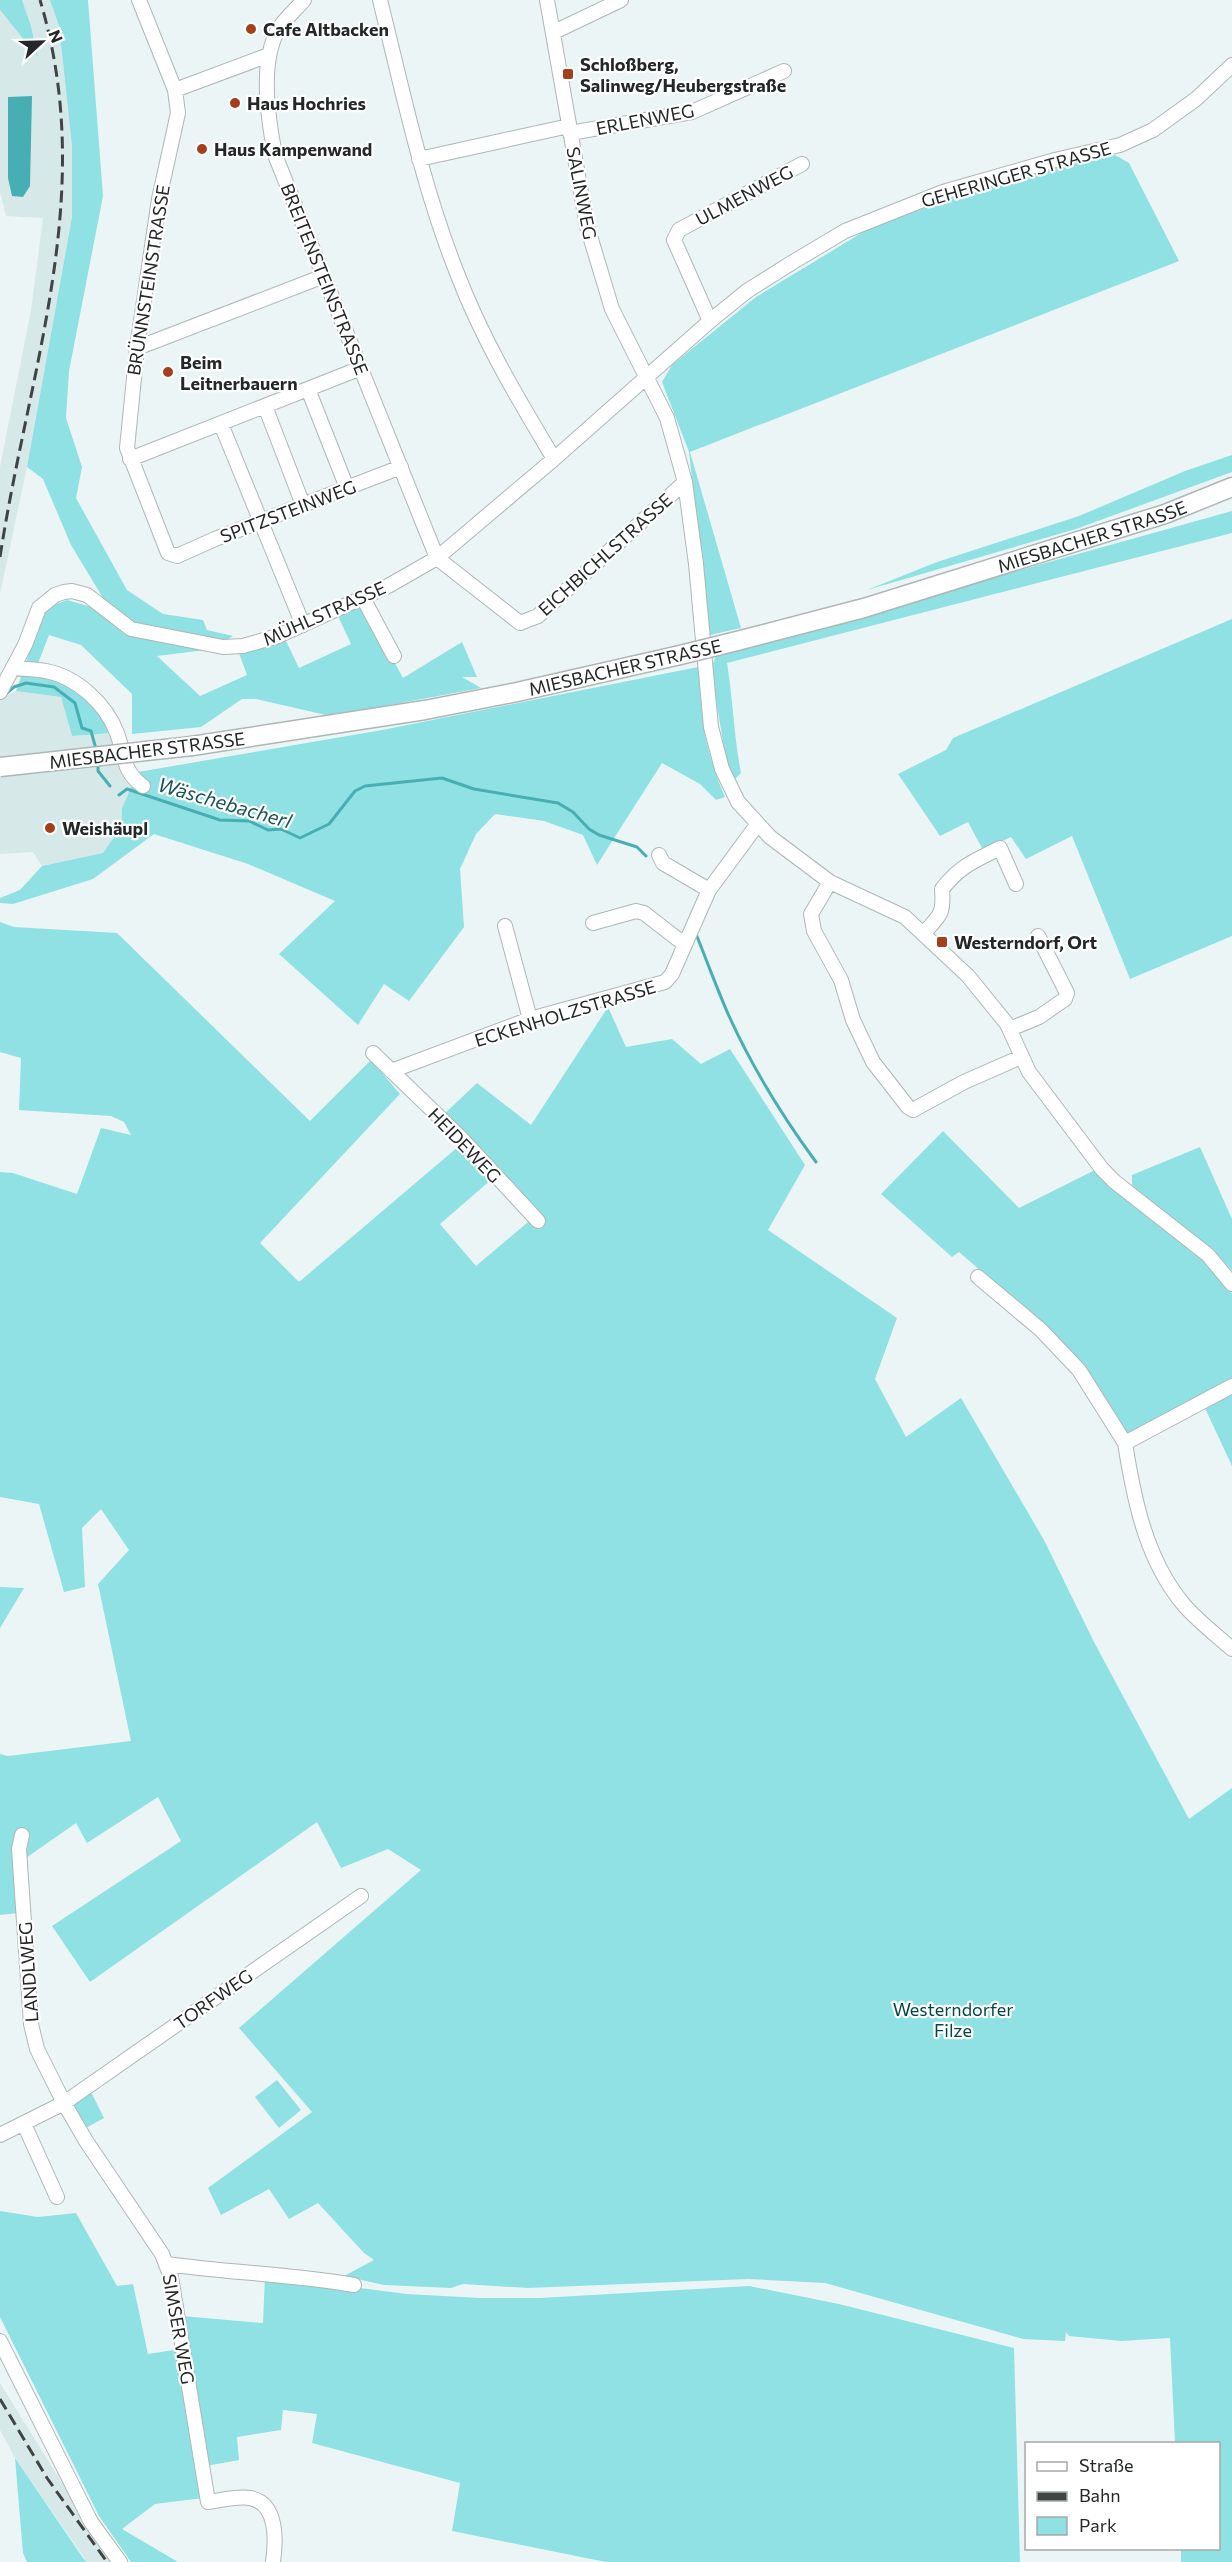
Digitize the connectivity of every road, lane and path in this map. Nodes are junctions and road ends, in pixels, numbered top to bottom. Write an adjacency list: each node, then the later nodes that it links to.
1 (139, 0): 10 (street, BRÜNNSTEINSTRASSE)
2 (304, 0): 7 (street, BREITENSTEINSTRASSE)
3 (381, 0): 12 (street)
4 (547, 0): 6 (street, SALINWEG)
5 (621, 0): 6 (street)
6 (554, 32): 11 (street, SALINWEG)
7 (269, 56): 10 (street); 14 (street, BREITENSTEINSTRASSE)
8 (1232, 65): 15 (street, GEHERINGER STRASSE)
9 (784, 71): 11 (street, ERLENWEG)
10 (175, 90): 16 (street, BRÜNNSTEINSTRASSE)
11 (570, 129): 12 (street, ERLENWEG); 18 (street, SALINWEG)
12 (419, 159): 23 (street)
13 (802, 164): 15 (street, ULMENWEG)
14 (324, 276): 16 (street); 17 (street, BREITENSTEINSTRASSE)
15 (710, 321): 18 (street, GEHERINGER STRASSE)
16 (137, 348): 22 (street, BRÜNNSTEINSTRASSE)
17 (361, 368): 19 (street); 24 (street, BREITENSTEINSTRASSE)
18 (648, 376): 23 (street, MÜHLSTRASSE); 25 (street, SALINWEG)
19 (308, 389): 20 (street); 27 (street)
20 (265, 406): 21 (street); 29 (street)
21 (220, 424): 22 (street); 31 (street)
22 (130, 459): 32 (street, BRÜNNSTEINSTRASSE)
23 (554, 459): 33 (street, MÜHLSTRASSE)
24 (400, 467): 27 (street, SPITZSTEINWEG); 33 (street, BREITENSTEINSTRASSE)
25 (685, 482): 33 (street, EICHBICHLSTRASSE); 41 (street, SALINWEG)
26 (1232, 487): 30 (main road, MIESBACHER STRASSE)
27 (347, 488): 29 (street, SPITZSTEINWEG)
28 (1232, 498): 30 (main road)
29 (303, 505): 31 (street, SPITZSTEINWEG)
30 (1165, 514): 39 (main road, MIESBACHER STRASSE, bridge)
31 (259, 522): 32 (street, SPITZSTEINWEG); 35 (street)
32 (177, 556)
33 (437, 558): 34 (street, MÜHLSTRASSE)
34 (363, 598): 35 (street, MÜHLSTRASSE); 36 (street)
35 (303, 626): 37 (street, MÜHLSTRASSE)
36 (394, 656)
37 (13, 668): 38 (street, MÜHLSTRASSE); 40 (street)
38 (0, 692)
39 (0, 767)
40 (143, 786)
41 (757, 825): 43 (street, SALINWEG); 45 (street, ECKENHOLZSTRASSE)
42 (659, 855): 45 (street)
43 (830, 882): 48 (street, SALINWEG); 54 (street)
44 (1016, 884): 48 (street)
45 (710, 890): 50 (street, ECKENHOLZSTRASSE)
46 (593, 923): 50 (street)
47 (505, 926): 51 (street)
48 (923, 934): 52 (street, SALINWEG)
49 (1038, 936): 52 (street)
50 (684, 944): 51 (street, ECKENHOLZSTRASSE)
51 (530, 1019): 55 (street, ECKENHOLZSTRASSE)
52 (1010, 1029): 54 (street, SALINWEG)
53 (373, 1053): 55 (street, HEIDEWEG)
54 (1021, 1057): 58 (street, SALINWEG)
55 (392, 1071): 56 (street, HEIDEWEG)
56 (537, 1221)
57 (978, 1277): 60 (street)
58 (1232, 1284)
59 (1232, 1386): 60 (street)
60 (1125, 1443): 61 (street)
61 (1232, 1649)
62 (22, 1834): 64 (street, LANDLWEG)
63 (361, 1896): 64 (street, TORFWEG)
64 (64, 2103): 66 (street); 69 (street, SIMSER WEG)
65 (0, 2123): 66 (street)
66 (19, 2126): 67 (street); 68 (street)
67 (0, 2135)
68 (57, 2197)
69 (167, 2264): 70 (street); 73 (street, SIMSER WEG)
70 (354, 2284)
71 (0, 2342): 72 (street)
72 (120, 2562)
73 (273, 2562)

